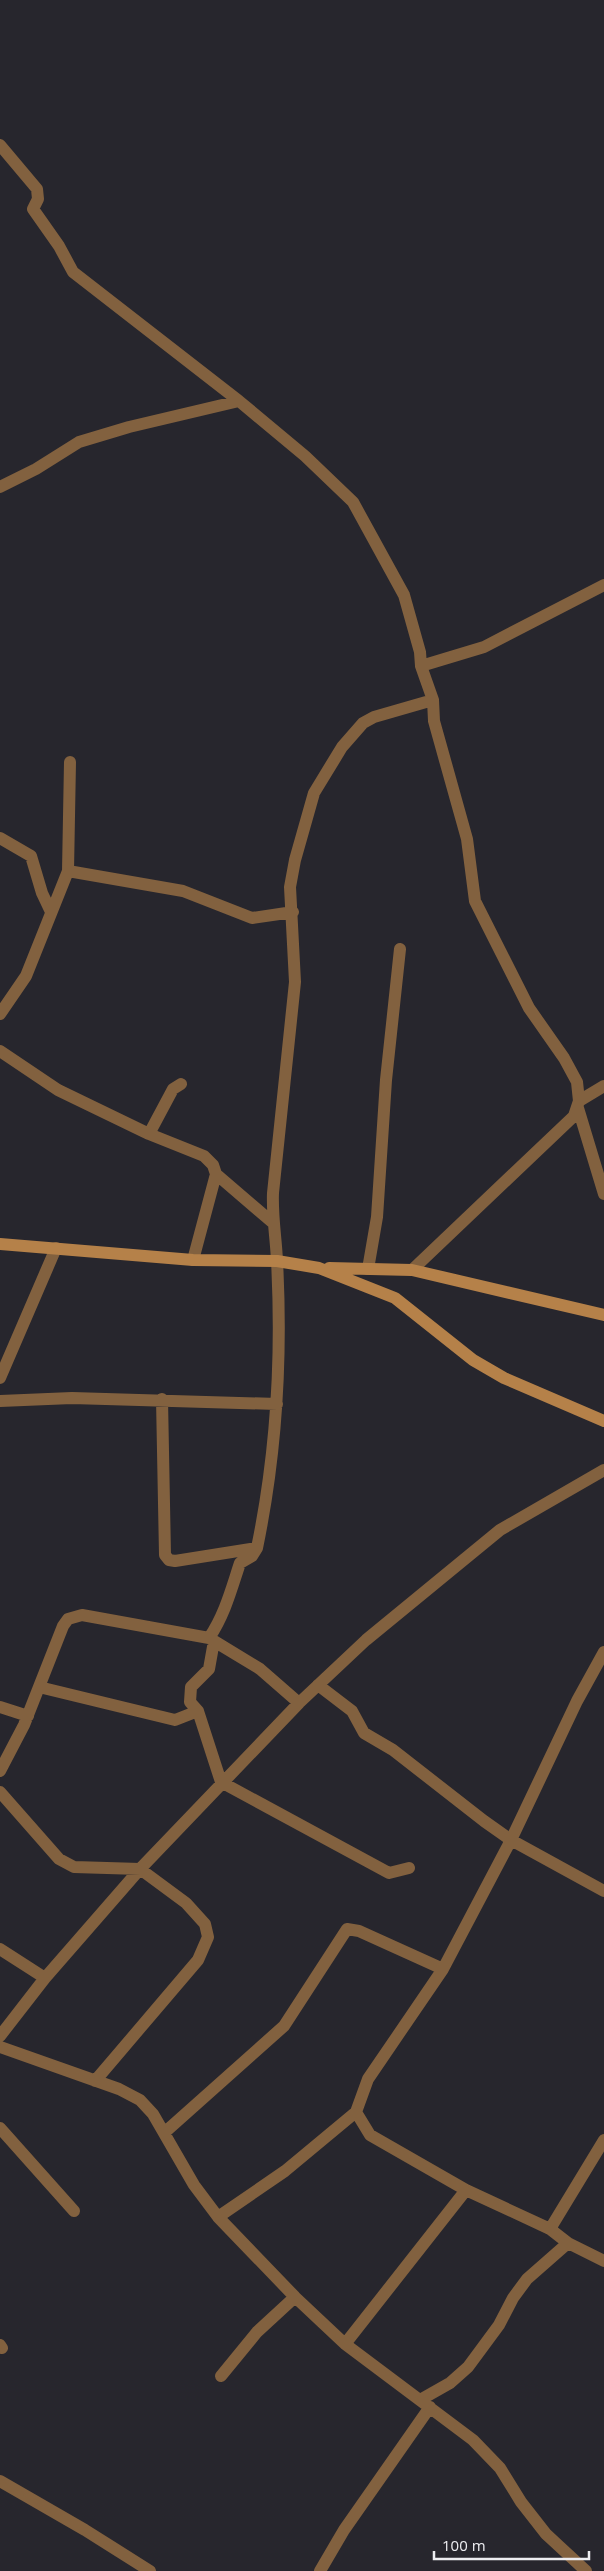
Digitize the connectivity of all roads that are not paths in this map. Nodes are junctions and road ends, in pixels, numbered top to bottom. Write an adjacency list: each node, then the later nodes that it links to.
1 (0, 146): 2 (street)
2 (239, 401): 3 (street); 5 (street)
3 (0, 487)
4 (604, 585): 5 (street)
5 (421, 666): 6 (street)
6 (432, 700): 11 (street); 17 (street)
7 (70, 762): 9 (street)
8 (0, 838): 10 (street)
9 (68, 871): 10 (street); 11 (street)
10 (51, 912): 13 (street)
11 (293, 912): 21 (street)
12 (400, 949): 27 (street)
13 (0, 1014)
14 (0, 1051): 18 (street)
15 (181, 1084): 18 (street)
16 (604, 1086): 17 (street)
17 (579, 1105): 20 (street); 28 (street)
18 (149, 1134): 19 (street)
19 (216, 1174): 21 (street); 24 (street)
20 (604, 1194)
21 (272, 1222): 25 (street)
22 (0, 1244): 23 (street)
23 (56, 1248): 24 (street); 30 (street)
24 (193, 1260): 25 (street)
25 (277, 1261): 26 (street); 33 (street)
26 (320, 1268): 27 (street); 34 (street)
27 (368, 1269): 28 (street)
28 (412, 1270): 29 (street)
29 (604, 1315)
30 (0, 1378)
31 (162, 1399): 32 (street); 33 (street); 36 (street)
32 (0, 1401)
33 (277, 1404): 36 (street)
34 (604, 1421)
35 (604, 1470): 39 (street)
36 (257, 1548): 37 (street)
37 (212, 1639): 40 (street); 41 (street); 43 (street)
38 (604, 1652): 48 (street)
39 (318, 1685): 41 (street); 48 (street)
40 (39, 1687): 43 (street); 44 (street)
41 (299, 1703): 46 (street)
42 (0, 1707): 44 (street)
43 (198, 1711): 46 (street)
44 (28, 1716): 45 (street)
45 (0, 1772)
46 (221, 1782): 49 (street); 50 (street)
47 (0, 1792): 50 (street)
48 (511, 1840): 51 (street); 53 (street)
49 (409, 1868)
50 (140, 1869): 54 (street); 57 (street)
51 (604, 1891)
52 (0, 1948): 54 (street)
53 (443, 1970): 58 (street); 60 (street)
54 (45, 1978): 55 (street)
55 (0, 2036)
56 (0, 2047): 57 (street)
57 (95, 2081): 60 (street)
58 (356, 2112): 62 (street); 64 (street)
59 (0, 2128): 63 (street)
60 (164, 2133): 64 (street)
61 (604, 2140): 65 (street)
62 (466, 2190): 65 (street); 69 (street)
63 (74, 2211)
64 (218, 2217): 68 (street)
65 (550, 2230): 66 (street)
66 (568, 2242): 67 (street); 71 (street)
67 (604, 2261)
68 (295, 2297): 69 (street); 70 (street)
69 (345, 2344): 71 (street)
70 (220, 2376)
71 (425, 2404): 74 (street); 75 (street)
72 (0, 2481): 73 (street)
73 (150, 2571)
74 (320, 2571)
75 (586, 2571)

